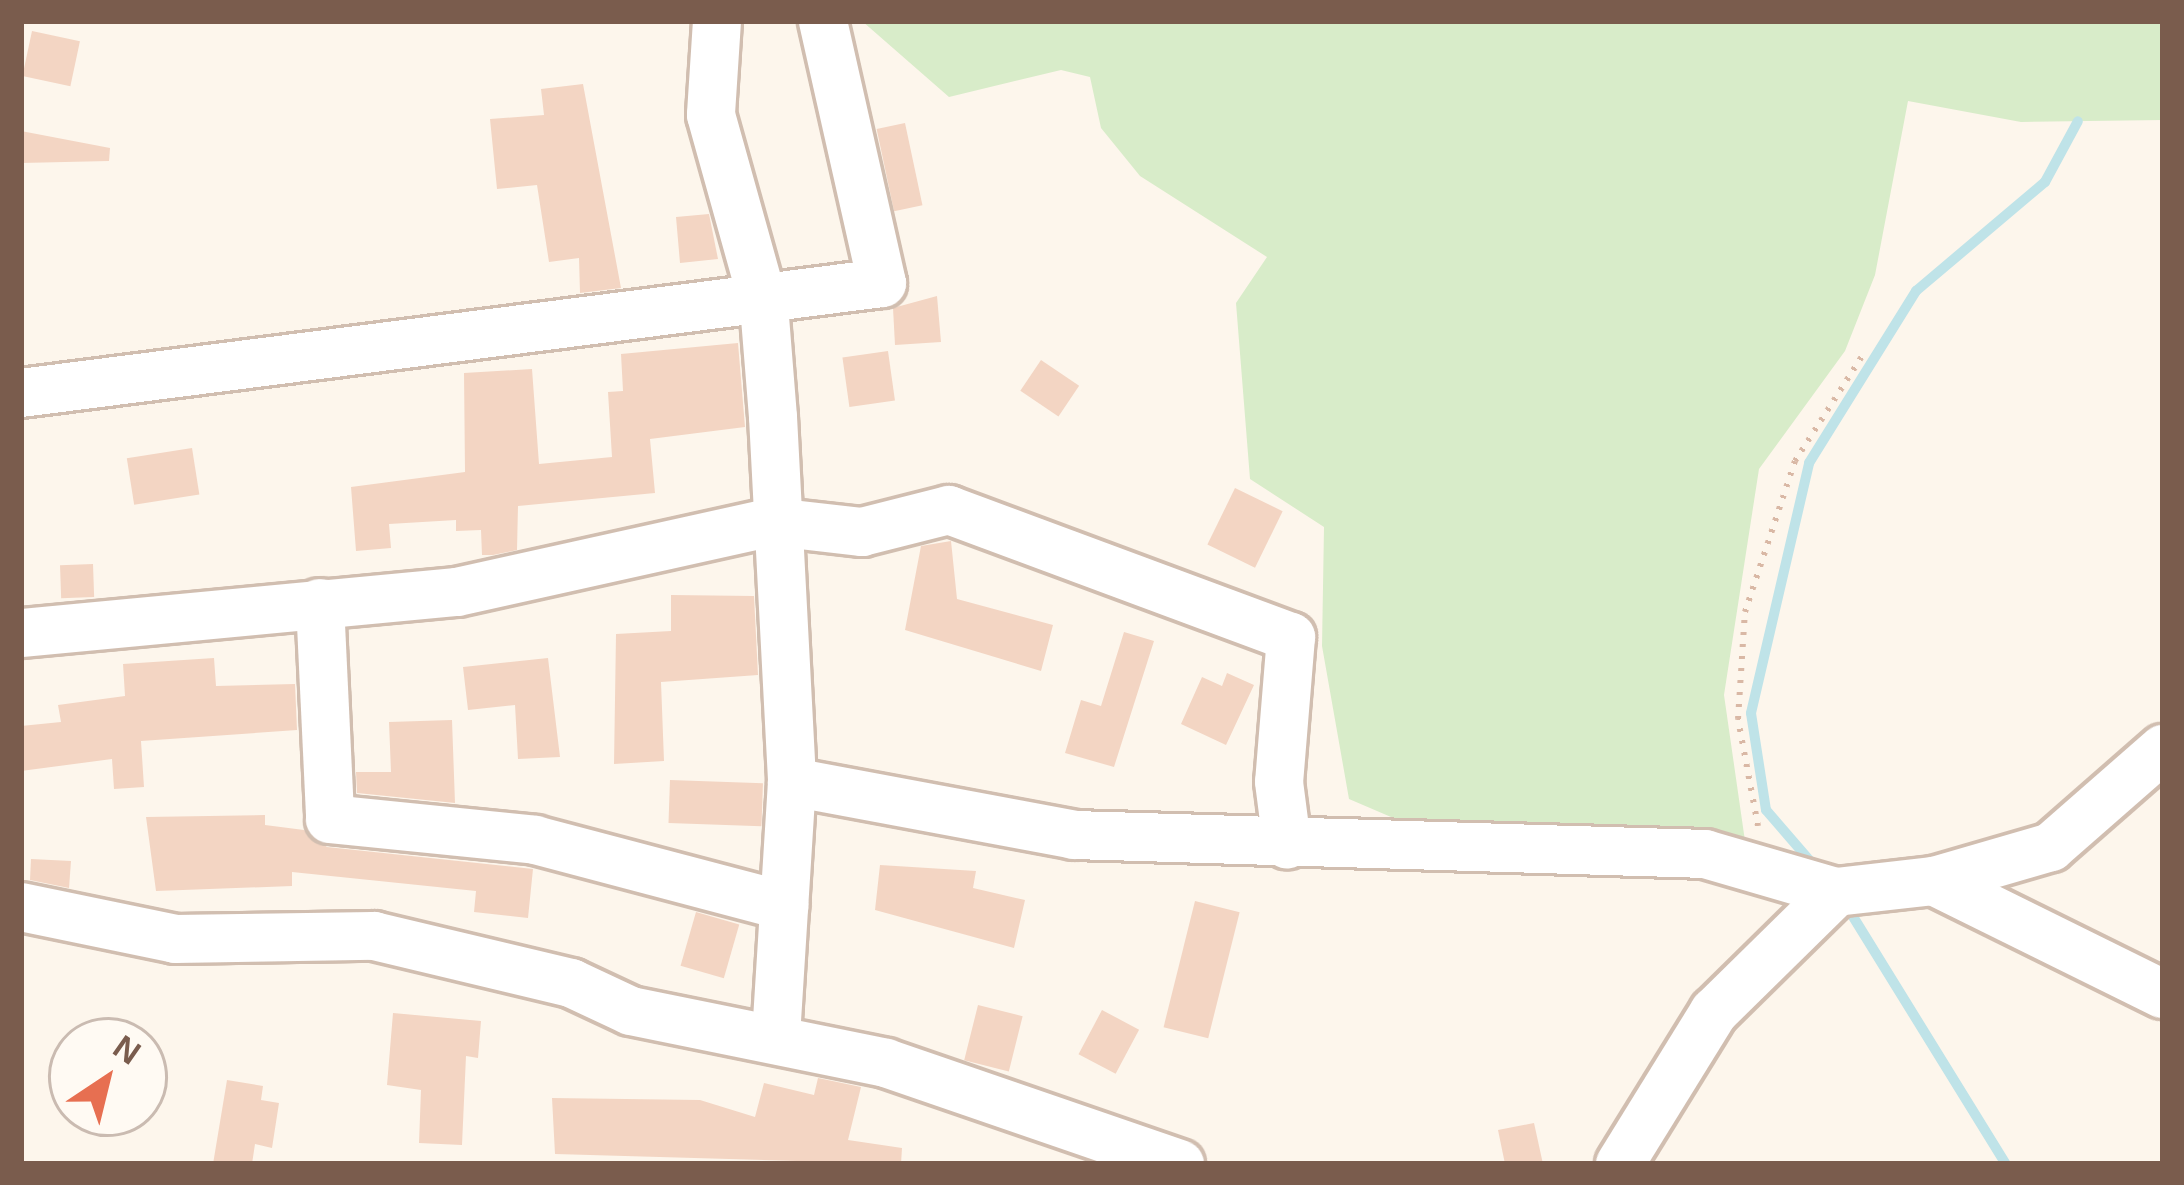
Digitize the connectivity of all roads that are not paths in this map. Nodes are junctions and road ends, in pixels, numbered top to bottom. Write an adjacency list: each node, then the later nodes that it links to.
1 (717, 21): 3 (street)
2 (823, 21): 3 (street)
3 (764, 305): 4 (street); 5 (street)
4 (21, 393)
5 (774, 521): 6 (street); 9 (street); 10 (street)
6 (320, 603): 7 (street); 13 (street)
7 (21, 633)
8 (2163, 749): 11 (street)
9 (792, 782): 10 (street); 13 (street)
10 (1287, 844): 12 (street)
11 (1934, 881): 12 (street); 15 (street)
12 (1836, 892): 17 (street)
13 (784, 906): 16 (street)
14 (21, 907): 16 (street)
15 (2163, 994)
16 (776, 1039): 18 (street)
17 (1641, 1151)
18 (1180, 1164)

